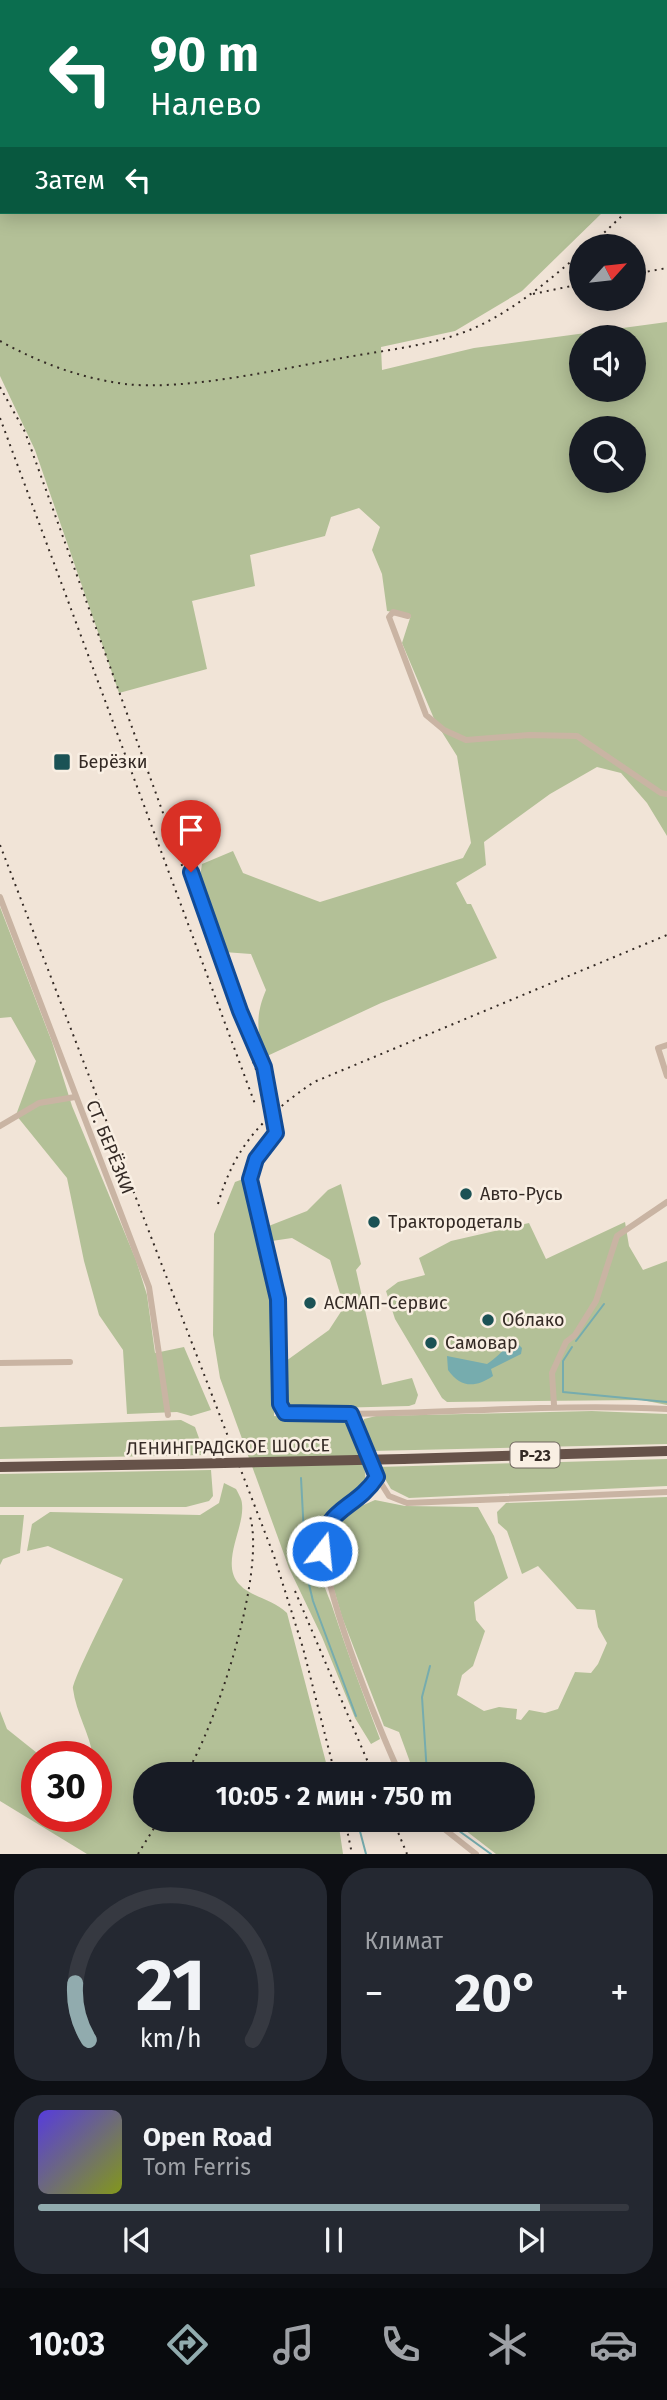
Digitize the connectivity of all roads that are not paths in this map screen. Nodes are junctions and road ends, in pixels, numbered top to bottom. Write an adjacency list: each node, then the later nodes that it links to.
1 (408, 616): 2 (street)
2 (667, 794)
3 (187, 854): 14 (street)
4 (0, 897): 7 (street, СТ. БЕРЁЗКИ)
5 (667, 1045): 6 (street)
6 (667, 1076)
7 (75, 1097): 8 (street); 15 (street, СТ. БЕРЁЗКИ)
8 (0, 1126)
9 (667, 1202): 12 (street)
10 (71, 1362): 11 (street)
11 (0, 1363)
12 (554, 1405): 13 (street); 14 (street)
13 (667, 1409)
14 (351, 1414): 18 (street)
15 (168, 1415)
16 (667, 1451): 17 (highway, ЛЕНИНГРАДСКОЕ ШОССЕ / Р-23, bridge)
17 (0, 1467)
18 (377, 1477): 19 (street); 20 (street)
19 (667, 1492)
20 (395, 1762)
21 (448, 1832): 22 (street)
22 (476, 1854)

